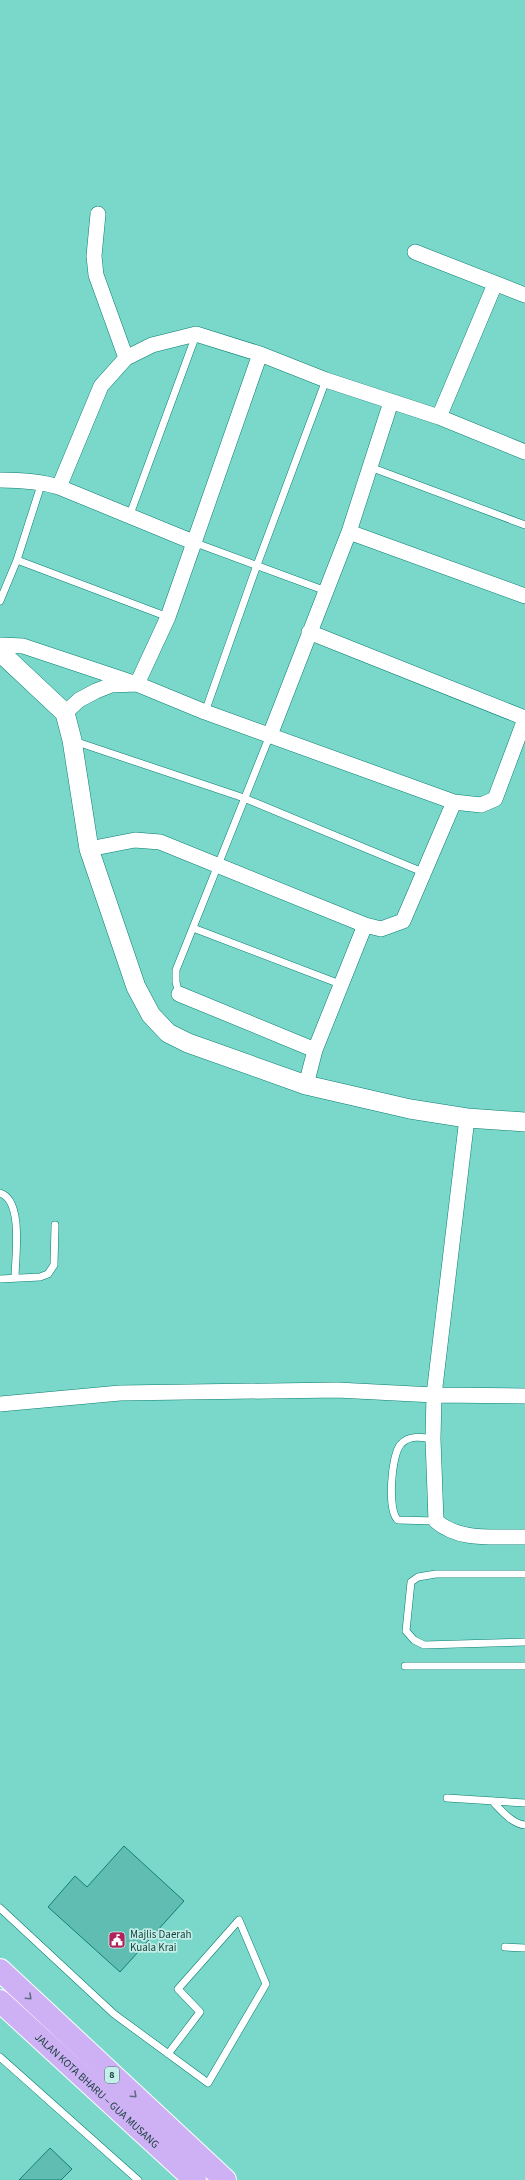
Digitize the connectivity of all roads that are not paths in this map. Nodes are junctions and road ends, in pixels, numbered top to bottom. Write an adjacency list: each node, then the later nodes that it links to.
1 (98, 214): 7 (street)
2 (415, 252): 3 (street)
3 (495, 284): 4 (street); 10 (street)
4 (525, 295)
5 (196, 334): 6 (street); 7 (street); 16 (lane)
6 (260, 354): 8 (street); 19 (street)
7 (126, 358): 15 (street)
8 (326, 380): 9 (street); 21 (lane)
9 (391, 402): 10 (street); 12 (street)
10 (439, 417): 11 (street)
11 (525, 452)
12 (370, 467): 17 (lane); 18 (street)
13 (0, 480): 14 (street)
14 (42, 482): 15 (street); 20 (lane)
15 (59, 487): 16 (street)
16 (129, 517): 19 (street)
17 (525, 525)
18 (349, 532): 22 (street); 23 (street)
19 (193, 542): 21 (lane); 25 (street)
20 (17, 560): 24 (lane); 25 (lane)
21 (257, 565): 22 (lane); 30 (lane)
22 (326, 591): 26 (street)
23 (525, 596)
24 (0, 601)
25 (168, 617): 29 (street)
26 (309, 632): 32 (street); 33 (street)
27 (0, 645): 29 (street)
28 (0, 652): 31 (street)
29 (137, 684): 30 (street); 31 (street)
30 (205, 712): 33 (street)
31 (65, 713): 34 (street)
32 (525, 718): 36 (street)
33 (270, 735): 35 (lane); 36 (street)
34 (72, 740): 35 (lane); 37 (street)
35 (244, 798): 38 (lane); 39 (lane)
36 (454, 802): 39 (street)
37 (89, 849): 38 (street); 45 (street)
38 (217, 865): 40 (street); 41 (lane)
39 (425, 873): 40 (street)
40 (365, 925): 42 (street)
41 (193, 928): 42 (lane); 43 (lane)
42 (340, 984): 44 (street)
43 (179, 994): 44 (street)
44 (314, 1050): 45 (street)
45 (306, 1085): 46 (street)
46 (467, 1118): 47 (street); 52 (street)
47 (525, 1122)
48 (0, 1193): 50 (lane)
49 (55, 1225): 50 (lane)
50 (15, 1278): 51 (lane)
51 (0, 1279)
52 (434, 1395): 53 (street); 54 (street); 55 (street)
53 (525, 1396)
54 (0, 1404)
55 (433, 1439): 56 (street); 56 (lane)
56 (436, 1521): 57 (street)
57 (525, 1537)
58 (525, 1574): 59 (lane)
59 (525, 1642)
60 (405, 1666): 61 (lane)
61 (525, 1666)
62 (447, 1798): 63 (lane)
63 (492, 1801): 64 (lane); 65 (lane)
64 (525, 1803)
65 (525, 1825)
66 (0, 1908): 71 (lane)
67 (505, 1947): 68 (lane)
68 (525, 1948)
69 (0, 1970): 75 (highway, JALAN KOTA BHARU – GUA MUSANG / 8, one-way to 75)
70 (0, 2001): 74 (highway, JALAN KOTA BHARU – GUA MUSANG / 8)
71 (168, 2054): 71 (lane)
72 (0, 2057): 73 (lane)
73 (138, 2180)
74 (195, 2180)
75 (225, 2180)

